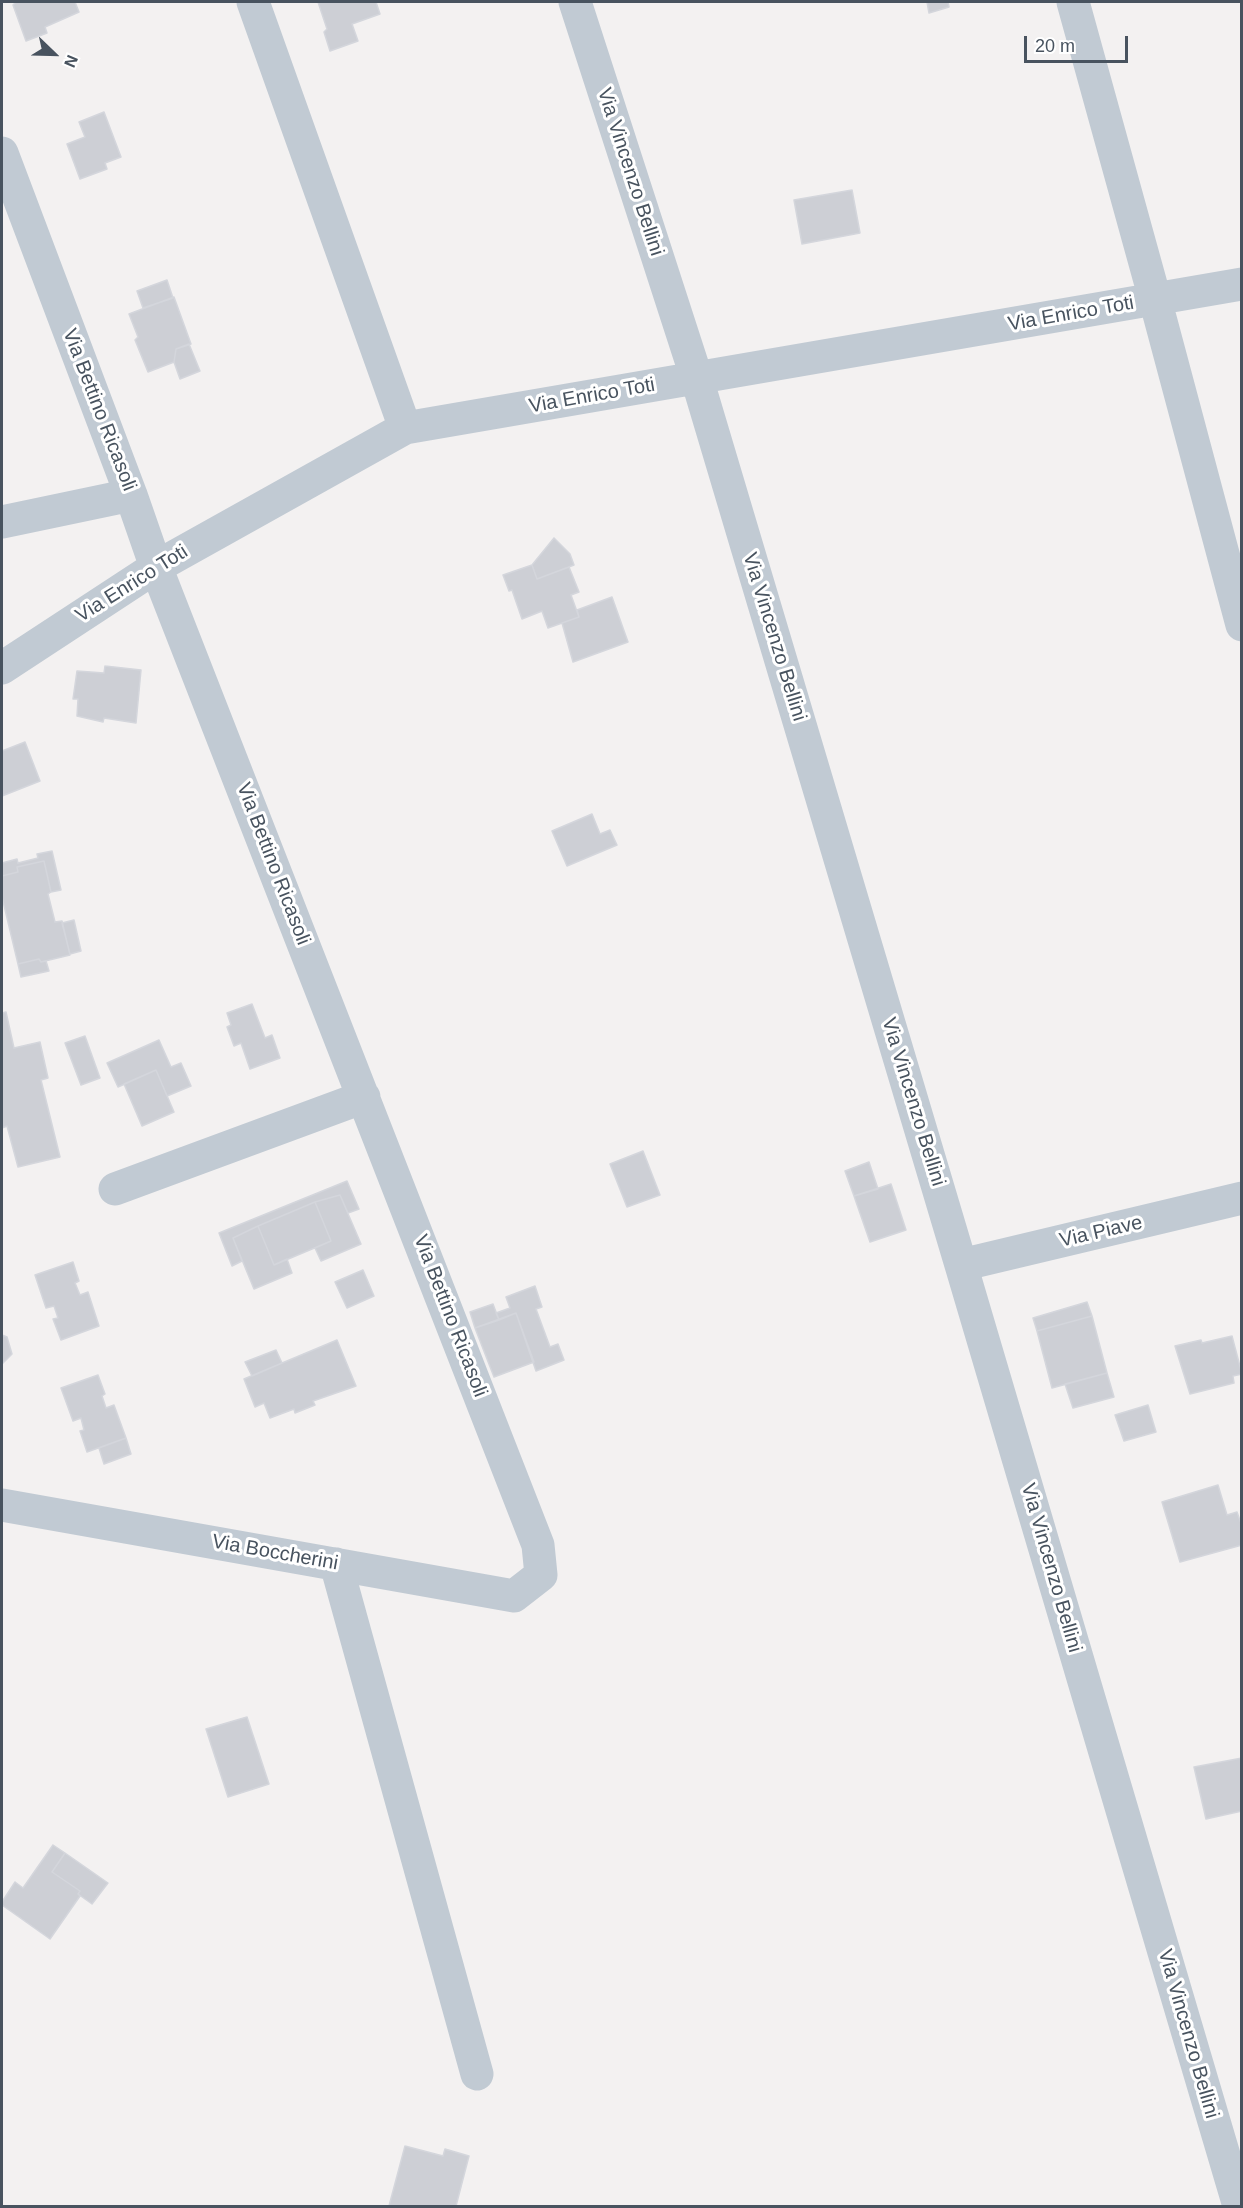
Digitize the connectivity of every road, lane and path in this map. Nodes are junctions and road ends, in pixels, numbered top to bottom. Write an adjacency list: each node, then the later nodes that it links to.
1 (253, 2): 8 (street)
2 (575, 2): 7 (street, Via Vincenzo Bellini)
3 (1073, 2): 6 (street)
4 (2, 153): 9 (street, Via Bettino Ricasoli)
5 (1242, 284): 6 (street, Via Enrico Toti)
6 (1155, 299): 7 (street, Via Enrico Toti); 12 (street)
7 (697, 379): 8 (street, Via Enrico Toti); 17 (street, Via Vincenzo Bellini)
8 (405, 428): 11 (street, Via Enrico Toti)
9 (131, 495): 10 (street); 11 (street, Via Bettino Ricasoli)
10 (2, 522)
11 (156, 567): 13 (street, Via Enrico Toti); 14 (street, Via Bettino Ricasoli)
12 (1242, 625)
13 (2, 668)
14 (364, 1097): 15 (street); 20 (street, Via Bettino Ricasoli)
15 (115, 1189)
16 (1242, 1198): 17 (street, Via Piave)
17 (961, 1265): 22 (street, Via Vincenzo Bellini)
18 (2, 1505): 19 (street, Via Boccherini)
19 (336, 1564): 20 (street, Via Boccherini); 21 (street)
20 (541, 1575)
21 (477, 2074)
22 (1239, 2206)

